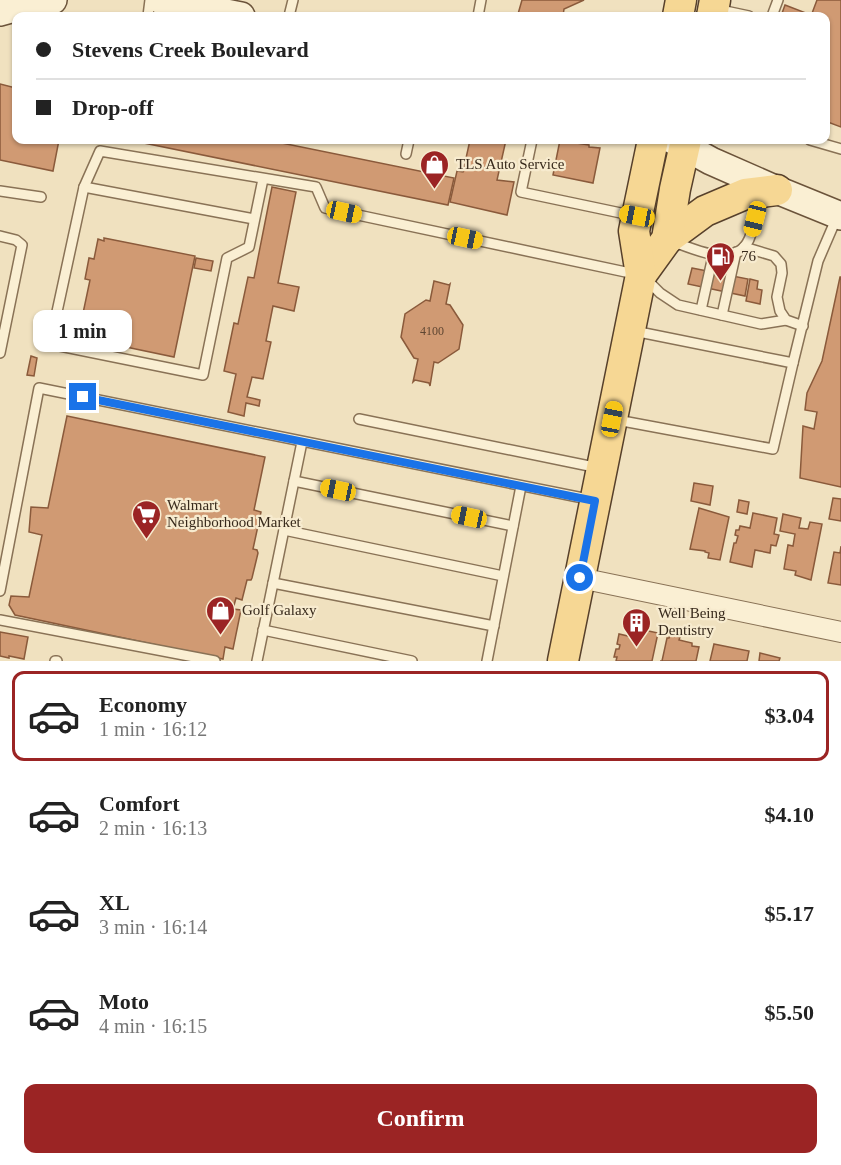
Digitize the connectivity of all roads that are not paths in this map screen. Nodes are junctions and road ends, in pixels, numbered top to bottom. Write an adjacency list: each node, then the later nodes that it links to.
1 (53, 0): 4 (main road)
2 (161, 0): 5 (main road)
3 (714, 8): 6 (lane)
4 (0, 12)
5 (221, 12)
6 (732, 12)
7 (408, 144): 14 (lane)
8 (531, 144): 21 (lane)
9 (652, 144): 21 (main road)
10 (682, 144): 24 (main road)
11 (685, 144): 17 (main road)
12 (824, 144): 13 (lane)
13 (841, 149)
14 (406, 154)
15 (263, 179): 16 (lane); 22 (lane); 27 (lane)
16 (84, 187): 22 (lane); 22 (lane)
17 (777, 190): 20 (main road); 24 (main road); 25 (lane)
18 (0, 191): 19 (lane)
19 (41, 197)
20 (840, 215): 31 (lane)
21 (637, 216): 27 (main road)
22 (254, 219)
23 (0, 236): 33 (lane)
24 (667, 239): 26 (lane); 27 (main road)
25 (740, 250): 26 (lane); 29 (lane); 30 (lane)
26 (713, 256): 28 (lane)
27 (641, 275): 28 (lane); 32 (main road)
28 (701, 310): 29 (lane)
29 (722, 315): 30 (lane)
30 (786, 320): 31 (lane)
31 (803, 326): 34 (lane)
32 (629, 330): 34 (lane); 36 (main road)
33 (0, 353)
34 (794, 363): 36 (lane)
35 (359, 419): 38 (lane)
36 (612, 419): 38 (main road)
37 (302, 442): 39 (lane); 40 (lane); 47 (lane)
38 (602, 468): 41 (main road)
39 (294, 481): 42 (lane); 43 (lane)
40 (520, 486): 41 (lane); 42 (lane)
41 (595, 501): 45 (main road)
42 (513, 526): 44 (lane)
43 (284, 530): 44 (lane); 46 (lane)
44 (503, 576): 49 (lane)
45 (580, 578): 51 (street); 56 (main road)
46 (273, 583): 49 (lane); 50 (lane)
47 (0, 591)
48 (0, 620): 52 (lane)
49 (494, 626): 55 (lane)
50 (263, 630): 53 (lane); 54 (lane)
51 (841, 632)
52 (215, 661)
53 (257, 661)
54 (412, 661)
55 (487, 661)
56 (563, 661)

